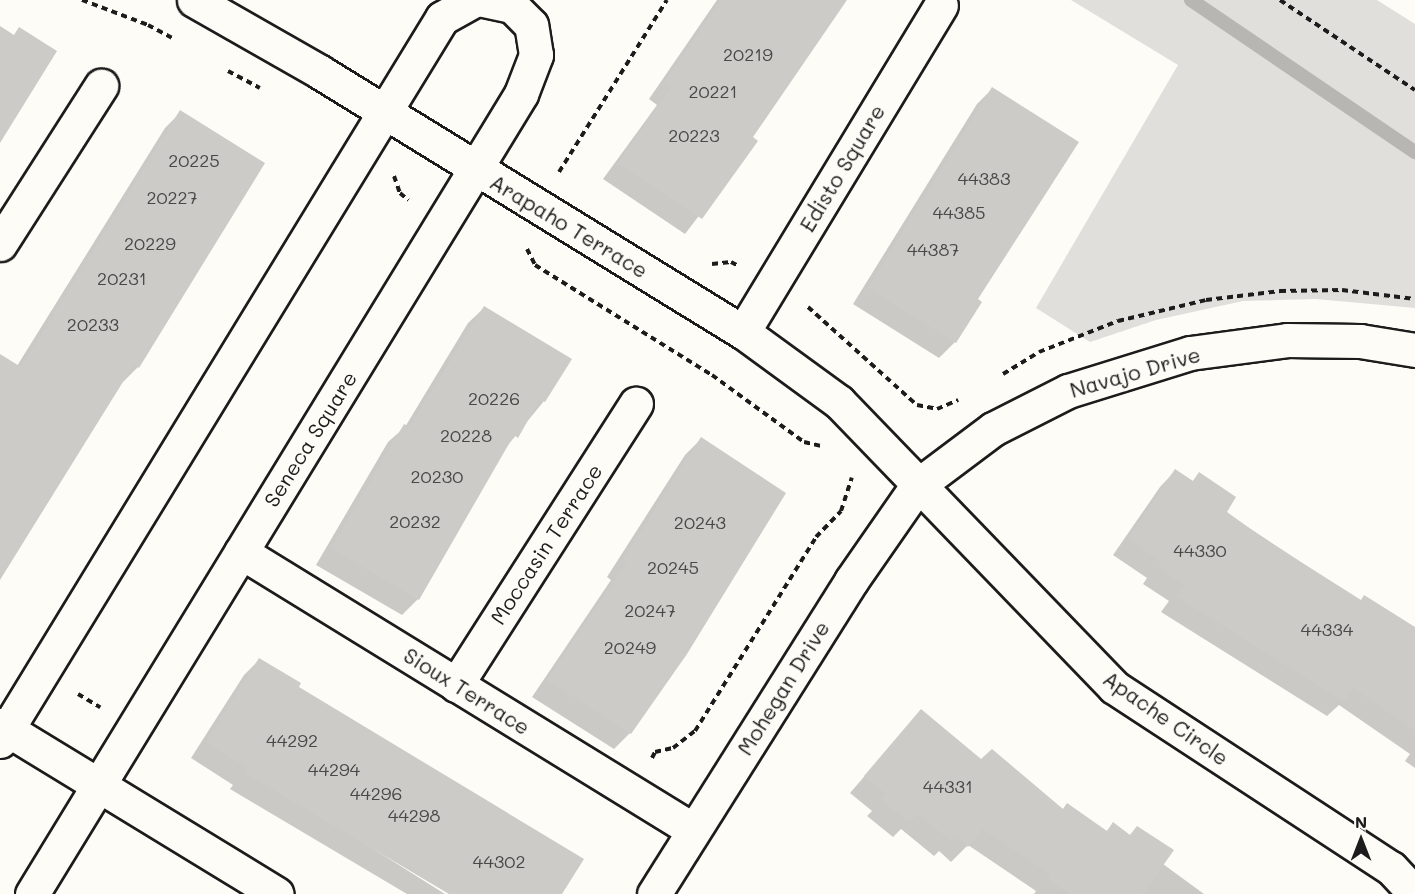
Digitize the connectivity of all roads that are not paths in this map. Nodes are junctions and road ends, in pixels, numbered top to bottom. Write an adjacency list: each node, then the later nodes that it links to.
1 (194, 0): 6 (street, Arapaho Terrace)
2 (474, 0): 6 (street)
3 (483, 0): 7 (street, Seneca Square)
4 (941, 5): 9 (street, Edisto Square)
5 (101, 86): 8 (street)
6 (383, 112): 7 (street, Arapaho Terrace); 15 (street)
7 (477, 170): 9 (street, Arapaho Terrace); 13 (street, Seneca Square)
8 (0, 244)
9 (743, 332): 12 (street, Arapaho Terrace)
10 (1415, 350): 12 (street, Navajo Drive)
11 (636, 404): 14 (street, Moccasin Terrace)
12 (917, 486): 17 (street, Mohegan Drive); 21 (street, Apache Circle)
13 (241, 552): 14 (street, Sioux Terrace); 16 (street, Seneca Square)
14 (456, 685): 17 (street, Sioux Terrace)
15 (2, 731): 16 (street)
16 (97, 784): 18 (street, Seneca Square); 19 (street)
17 (693, 830): 20 (street, Mohegan Drive)
18 (32, 894)
19 (277, 894)
20 (654, 894)
21 (1415, 894)

